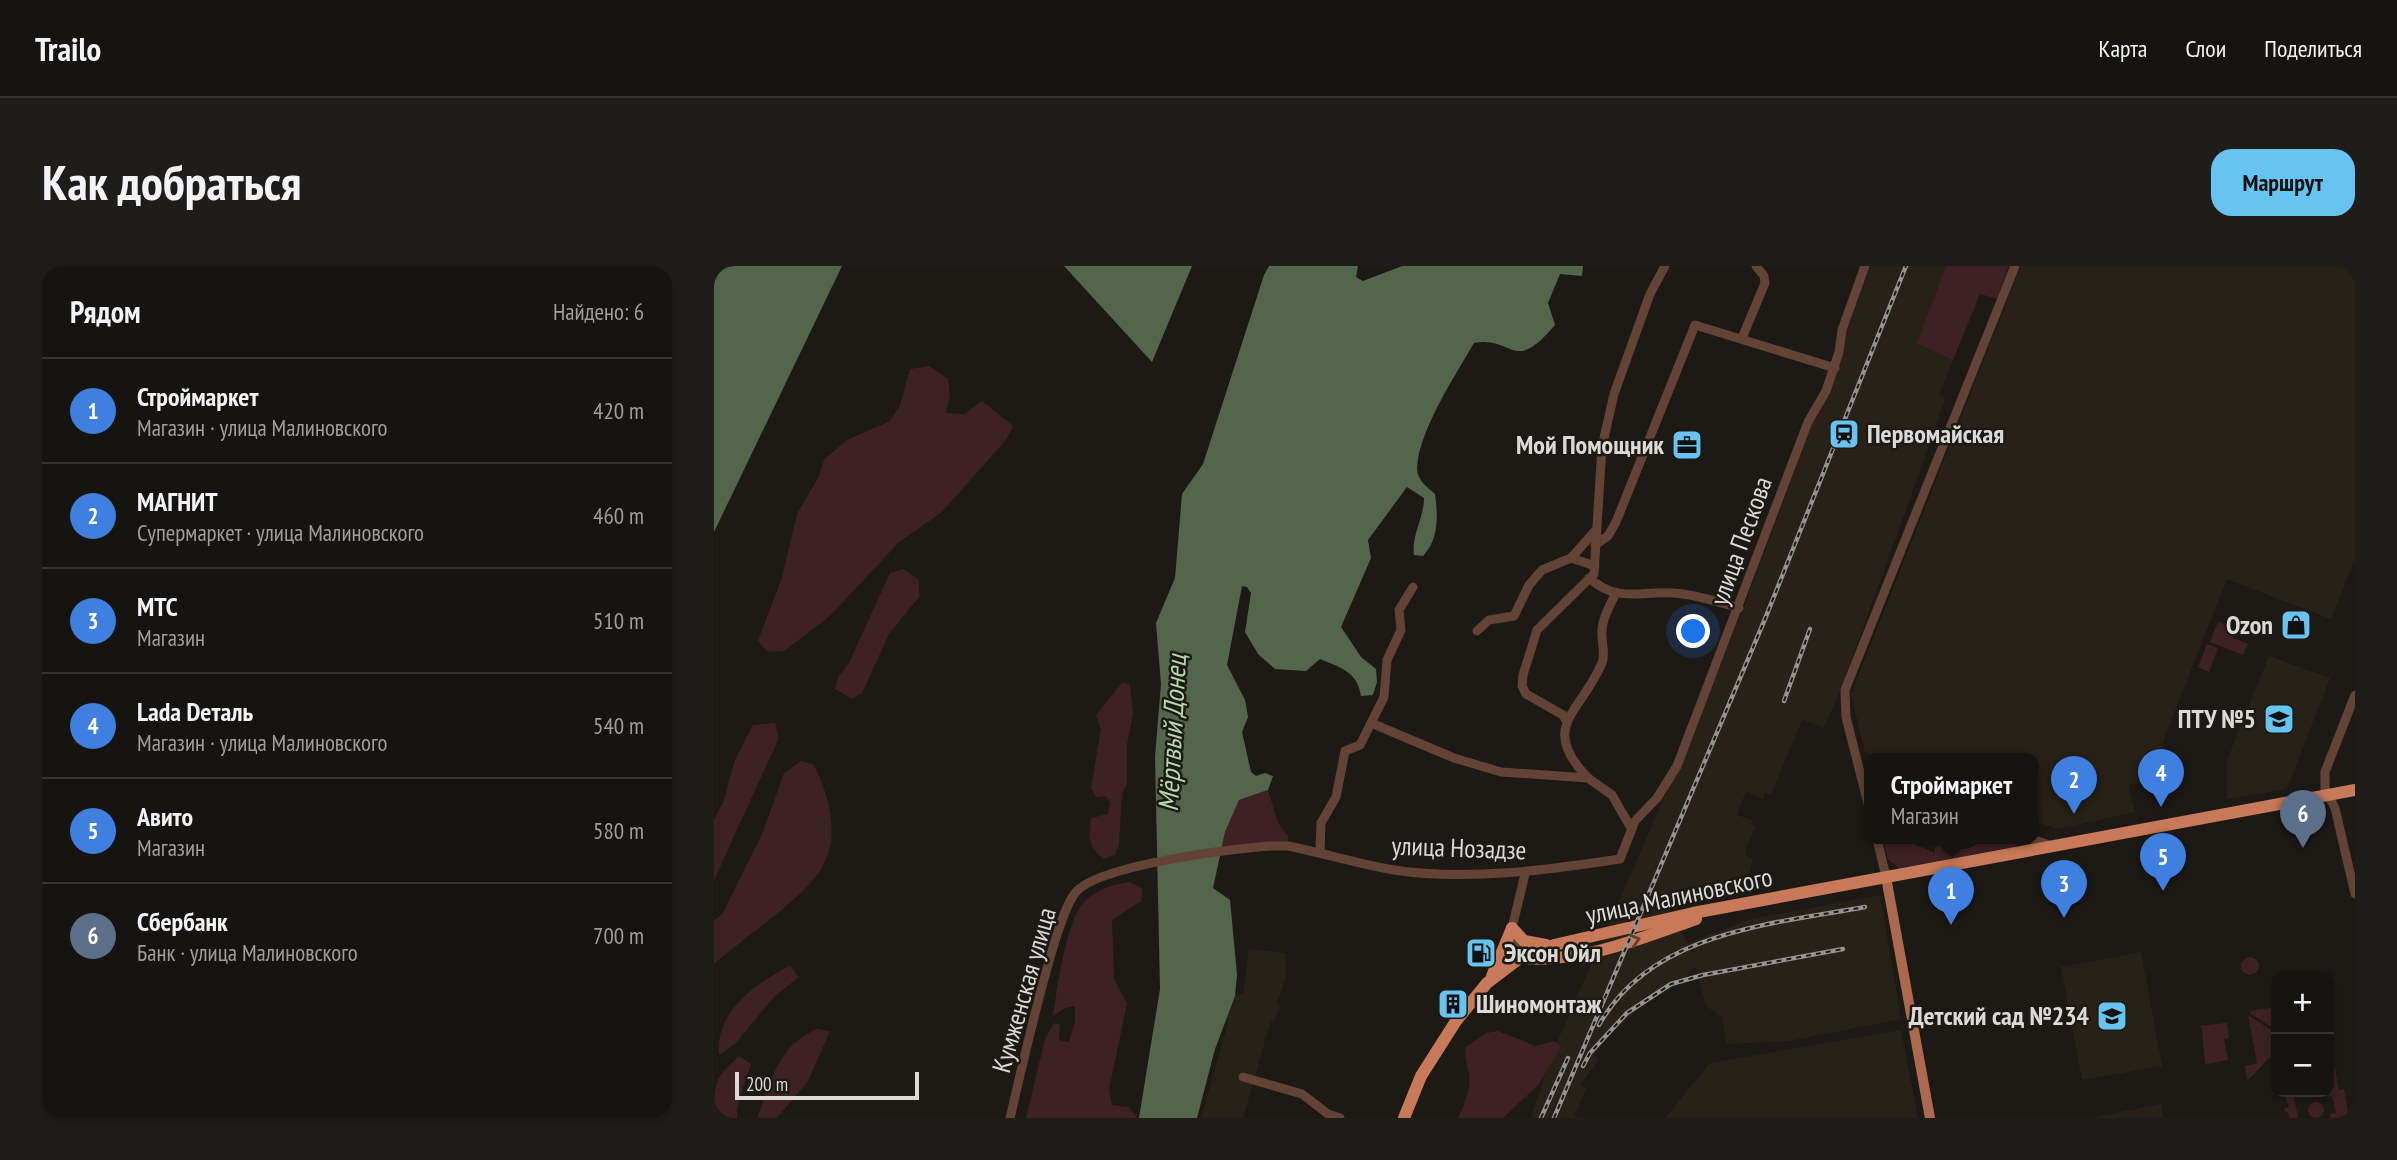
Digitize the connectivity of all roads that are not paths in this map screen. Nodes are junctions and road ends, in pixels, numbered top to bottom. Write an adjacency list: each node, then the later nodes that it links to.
1 (1665, 266): 7 (street)
2 (1756, 266): 5 (street)
3 (1865, 266): 6 (street, улица Пескова)
4 (2015, 266): 19 (street)
5 (1742, 338): 6 (street); 8 (street)
6 (1835, 368): 14 (street, улица Пескова)
7 (1595, 531): 8 (street); 9 (street)
8 (1595, 545): 10 (street)
9 (1572, 558): 10 (street); 15 (street)
10 (1595, 566): 11 (street)
11 (1589, 578): 13 (street); 18 (street)
12 (1413, 587): 17 (street)
13 (1615, 594): 14 (street); 18 (street)
14 (1739, 608): 24 (street, улица Пескова)
15 (1477, 631)
16 (2355, 695): 22 (street)
17 (1371, 723): 20 (street); 29 (street)
18 (1567, 723): 20 (street)
19 (1864, 774)
20 (1588, 778): 24 (street)
21 (2355, 790): 22 (highway, улица Малиновского)
22 (2330, 798): 23 (highway, улица Малиновского); 27 (highway, улица Малиновского); 32 (highway, улица Малиновского); 33 (street)
23 (2355, 798)
24 (1631, 828): 30 (street, улица Пескова)
25 (2039, 841): 27 (street)
26 (1878, 844): 32 (street)
27 (2054, 846): 32 (highway, улица Малиновского)
28 (1255, 847): 29 (street, улица Нозадзе); 39 (street, Кумженская улица)
29 (1320, 852): 31 (street, улица Нозадзе)
30 (1620, 859): 31 (street, улица Нозадзе)
31 (1525, 874): 34 (street)
32 (1887, 881): 35 (highway, улица Малиновского); 36 (highway, улица Малиновского, one-way to 32); 42 (main road)
33 (2355, 894)
34 (1513, 928): 35 (highway); 36 (street); 37 (highway)
35 (1554, 945): 36 (highway, улица Малиновского)
36 (1520, 958): 37 (highway)
37 (1488, 983): 41 (highway)
38 (1244, 1077): 40 (street)
39 (1010, 1118)
40 (1340, 1118)
41 (1404, 1118)
42 (1930, 1118)

